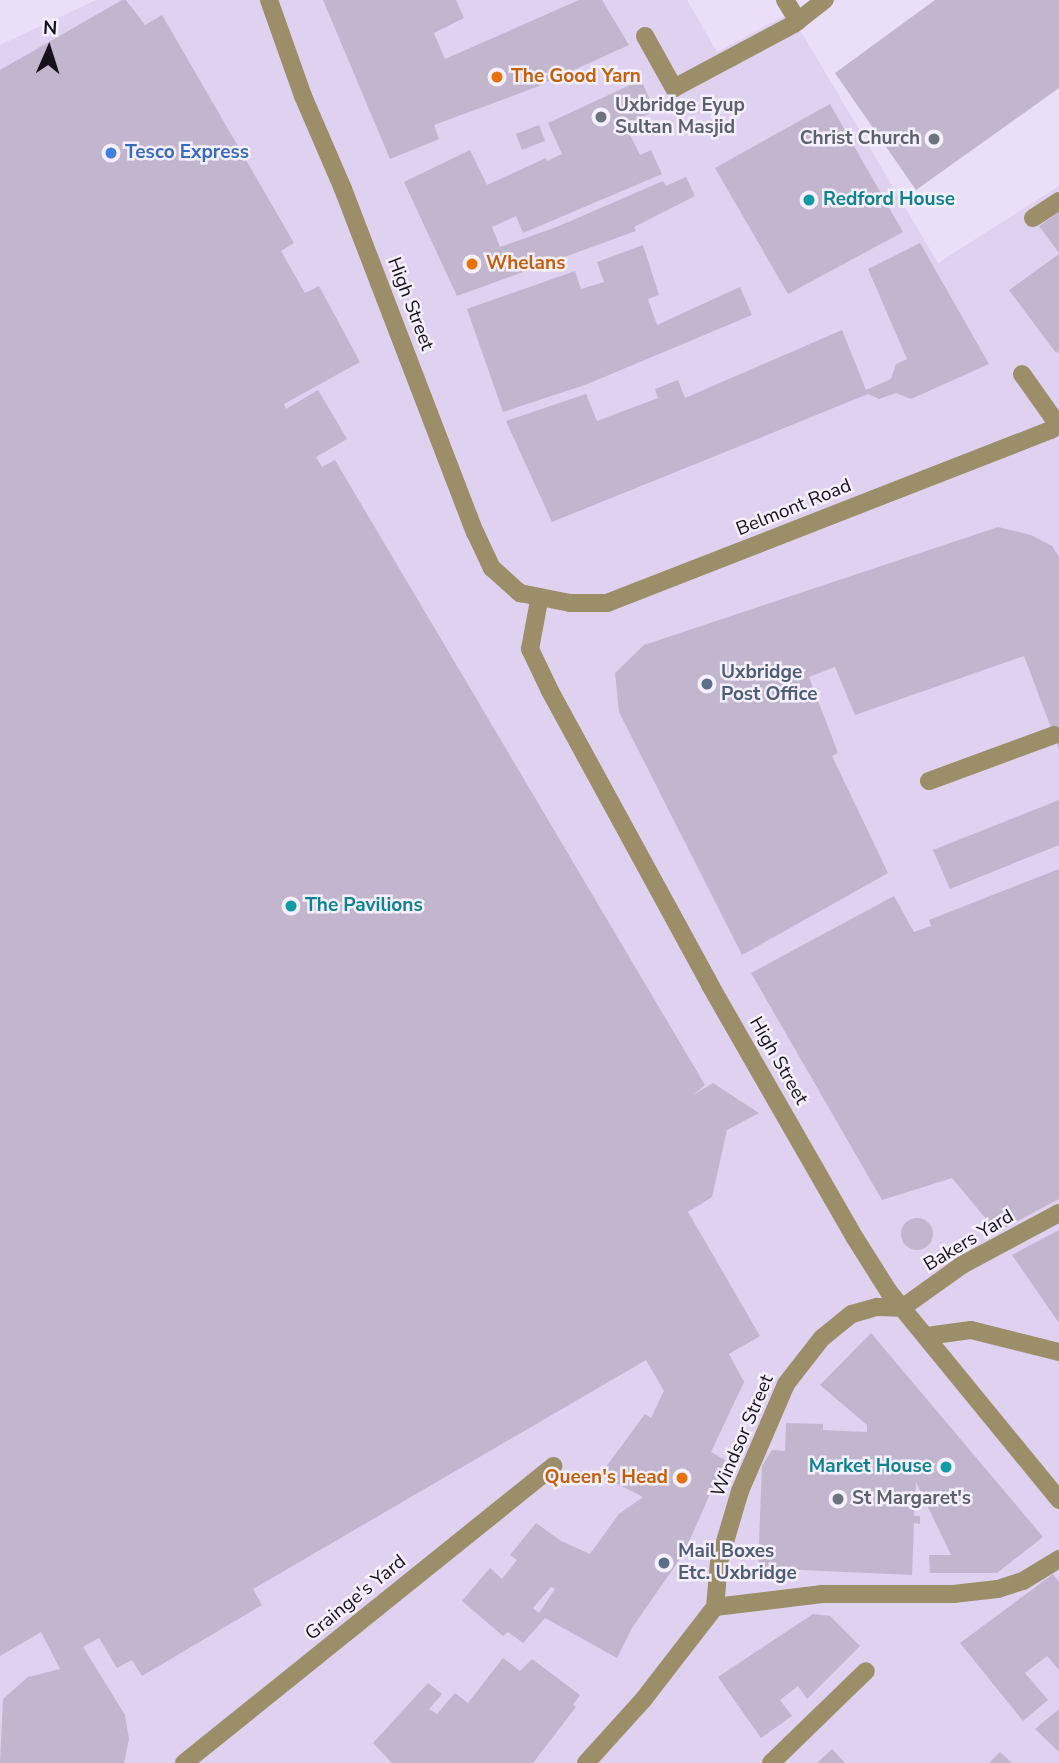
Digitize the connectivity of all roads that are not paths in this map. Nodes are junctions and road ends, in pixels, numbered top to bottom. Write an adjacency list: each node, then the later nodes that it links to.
1 (269, 0): 10 (street, High Street)
2 (785, 0): 4 (street)
3 (825, 0): 4 (street)
4 (798, 21): 5 (street)
5 (645, 36)
6 (1059, 201): 7 (street)
7 (1033, 218)
8 (1022, 374): 9 (street)
9 (1057, 431): 10 (street, Belmont Road)
10 (539, 603): 14 (street, High Street)
11 (1054, 735): 12 (street)
12 (929, 781)
13 (1059, 1213): 14 (street, Bakers Yard)
14 (902, 1308): 15 (street, High Street); 20 (street, Windsor Street)
15 (927, 1336): 16 (street); 18 (street, High Street)
16 (1059, 1352)
17 (554, 1466): 22 (street, Grainge's Yard)
18 (1059, 1500)
19 (1059, 1559): 20 (street)
20 (715, 1607): 23 (street)
21 (866, 1671): 24 (street)
22 (184, 1763)
23 (586, 1763)
24 (771, 1763)

